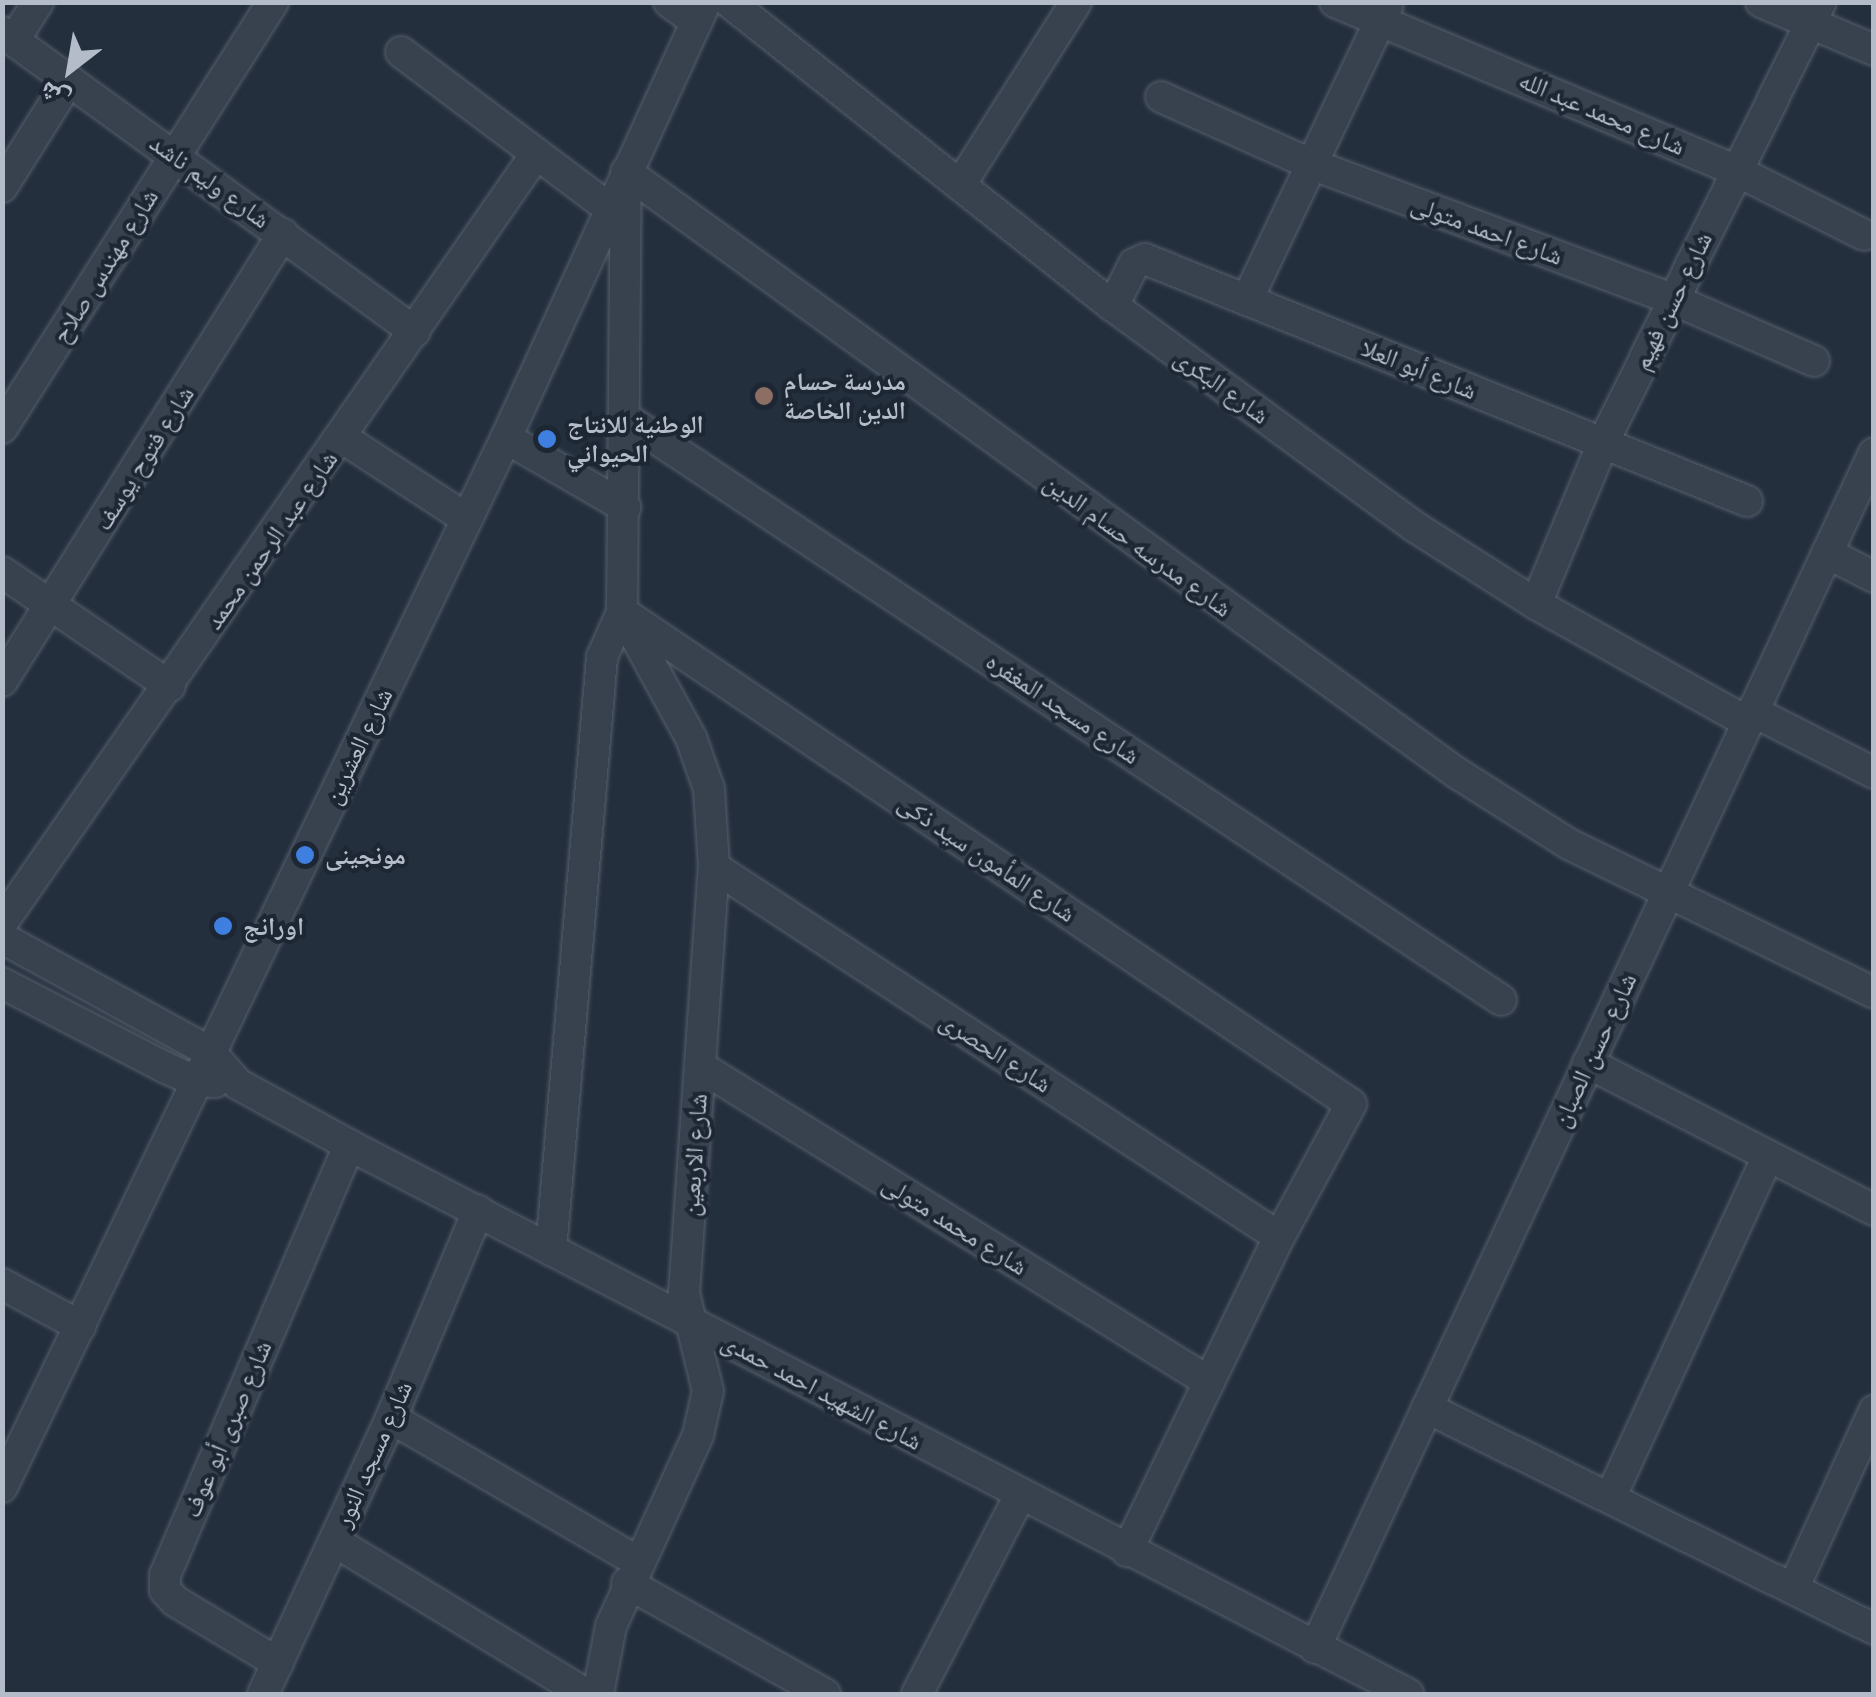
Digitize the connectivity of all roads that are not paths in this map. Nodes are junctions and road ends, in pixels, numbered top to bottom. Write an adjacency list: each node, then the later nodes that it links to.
1 (38, 2): 11 (street)
2 (272, 2): 16 (street, شارع مهندس صلاح)
3 (668, 2): 9 (street)
4 (728, 2): 21 (street, شارع البكرى)
5 (1076, 2): 21 (street)
6 (1335, 2): 8 (street, شارع محمد عبد الله)
7 (1761, 2): 10 (street)
8 (1386, 11): 18 (street); 19 (street, شارع محمد عبد الله)
9 (702, 12): 20 (street, شارع العشرين)
10 (1816, 13): 12 (street); 19 (street, شارع حسن فهيم)
11 (8, 36): 14 (street, شارع وليم ناشد)
12 (1874, 50)
13 (401, 52): 17 (street)
14 (69, 80): 16 (street, شارع وليم ناشد); 22 (street)
15 (1161, 97): 18 (street, شارع احمد متولى)
16 (176, 154): 24 (street, شارع وليم ناشد); 32 (street, شارع مهندس صلاح)
17 (536, 154): 23 (street); 29 (street, شارع عبد الرحمن محمد)
18 (1310, 164): 26 (street, شارع احمد متولى); 27 (street)
19 (1737, 171): 25 (street, شارع محمد عبد الله); 26 (street, شارع حسن فهيم)
20 (626, 172): 23 (street, شارع العشرين); 31 (street); 51 (street, شارع مدرسه حسام الدين)
21 (960, 186): 28 (street, شارع البكرى)
22 (2, 188)
23 (609, 208): 34 (street, شارع العشرين)
24 (283, 234): 29 (street, شارع وليم ناشد); 44 (street, شارع فتوح يوسف)
25 (1864, 235)
26 (1672, 299): 30 (street, شارع احمد متولى); 35 (street, شارع حسن فهيم)
27 (1247, 300): 28 (street, شارع أبو العلا); 35 (street, شارع أبو العلا)
28 (1113, 306): 43 (street, شارع البكرى)
29 (415, 332): 33 (street, شارع عبد الرحمن محمد)
30 (1814, 361)
31 (624, 417): 38 (street); 56 (street, شارع مسجد المغفره)
32 (2, 428)
33 (341, 437): 39 (street); 47 (street, شارع عبد الرحمن محمد)
34 (506, 438): 38 (street); 39 (street, شارع العشرين)
35 (1603, 443): 37 (street, شارع أبو العلا); 43 (street, شارع حسن فهيم)
36 (1874, 453): 40 (street, شارع حسن الصبان)
37 (1747, 501)
38 (625, 507): 45 (street)
39 (467, 519): 57 (street, شارع العشرين)
40 (1827, 553): 42 (street); 48 (street, شارع حسن الصبان)
41 (2, 572): 44 (street)
42 (1874, 577)
43 (1536, 604): 48 (street, شارع البكرى)
44 (52, 606): 46 (street, شارع فتوح يوسف); 47 (street)
45 (622, 612): 50 (street, شارع الاربعين); 66 (street, شارع المأمون سيد ذكى); 67 (street)
46 (2, 681)
47 (170, 686): 52 (street, شارع عبد الرحمن محمد)
48 (1750, 717): 49 (street, شارع البكرى); 51 (street, شارع حسن الصبان)
49 (1874, 774)
50 (714, 867): 59 (street, شارع الاربعين); 66 (street, شارع الحصرى)
51 (1666, 894): 55 (street, شارع مدرسه حسام الدين); 58 (street, شارع حسن الصبان)
52 (2, 923)
53 (2, 938): 57 (street, شارع الشهيد احمد حمدى)
54 (2, 983): 60 (street, شارع الشهيد احمد حمدى)
55 (1874, 993)
56 (1502, 1000)
57 (210, 1052): 60 (street, شارع العشرين); 61 (street, شارع الشهيد احمد حمدى)
58 (1588, 1063): 63 (street); 72 (street, شارع حسن الصبان)
59 (701, 1067): 69 (street, شارع الاربعين); 71 (street, شارع محمد متولى)
60 (196, 1082): 61 (street, شارع الشهيد احمد حمدى); 70 (street, شارع العشرين)
61 (238, 1084): 62 (street, شارع الشهيد احمد حمدى)
62 (349, 1145): 65 (street, شارع الشهيد احمد حمدى); 84 (street, شارع صبرى أبو عوف)
63 (1768, 1156): 64 (street); 77 (street)
64 (1874, 1210)
65 (478, 1211): 67 (street, شارع الشهيد احمد حمدى); 74 (street, شارع مسجد النور)
66 (1278, 1237): 71 (street)
67 (551, 1250): 69 (street, شارع الشهيد احمد حمدى)
68 (2, 1284): 70 (street)
69 (689, 1322): 76 (street, شارع الشهيد احمد حمدى); 80 (street, شارع الاربعين)
70 (80, 1326): 75 (street, شارع العشرين)
71 (1209, 1382): 79 (street)
72 (1427, 1408): 77 (street); 83 (street, شارع حسن الصبان)
73 (1874, 1411): 81 (street)
74 (391, 1418): 78 (street, شارع مسجد النور); 80 (street)
75 (2, 1487)
76 (1020, 1495): 79 (street, شارع الشهيد احمد حمدى); 90 (street)
77 (1610, 1498): 81 (street)
78 (334, 1541): 84 (street, شارع مسجد النور); 87 (street)
79 (1127, 1551): 83 (street, شارع الشهيد احمد حمدى)
80 (632, 1572): 88 (street, شارع الاربعين); 89 (street)
81 (1794, 1589): 82 (street)
82 (1874, 1628)
83 (1316, 1648): 85 (street, شارع الشهيد احمد حمدى)
84 (278, 1664): 86 (street, شارع مسجد النور)
85 (1368, 1686): 91 (street, شارع الشهيد احمد حمدى)
86 (263, 1694)
87 (586, 1694)
88 (598, 1694)
89 (825, 1694)
90 (918, 1694)
91 (1408, 1694)

